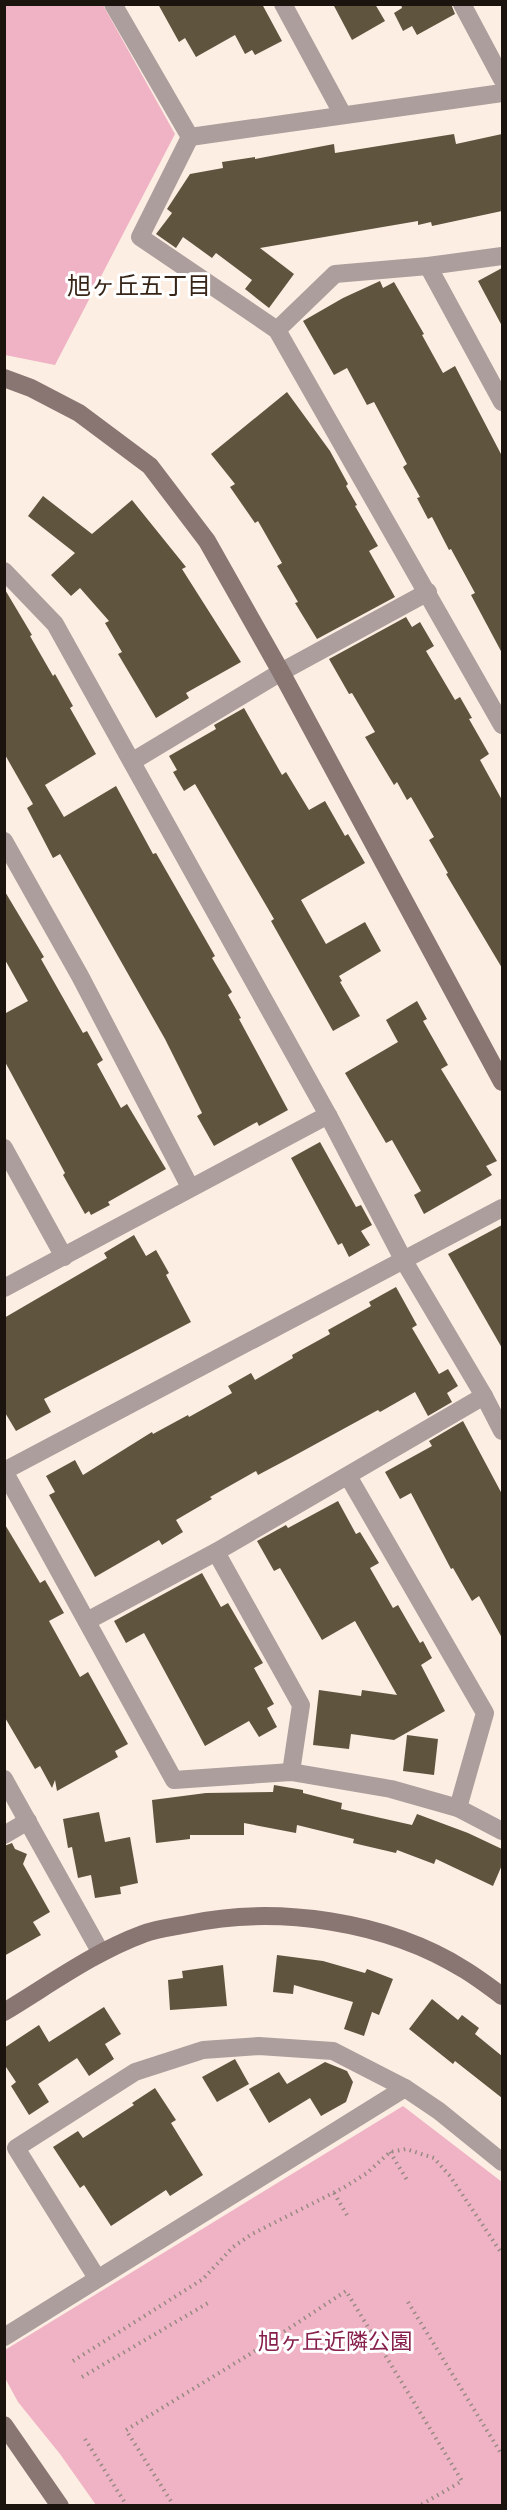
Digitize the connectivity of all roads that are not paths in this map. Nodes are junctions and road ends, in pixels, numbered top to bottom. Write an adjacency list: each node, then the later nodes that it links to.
1 (113, 4): 7 (street)
2 (283, 4): 6 (street)
3 (462, 4): 4 (street)
4 (502, 79)
5 (502, 93): 6 (street)
6 (343, 115): 7 (street)
7 (190, 137): 10 (street)
8 (502, 256): 9 (street)
9 (428, 266): 10 (street); 12 (street)
10 (277, 330): 14 (street)
11 (4, 378): 15 (street)
12 (502, 402)
13 (4, 571): 17 (street)
14 (428, 592): 15 (street); 16 (street)
15 (282, 672): 17 (street); 19 (street)
16 (502, 726)
17 (134, 761): 20 (street)
18 (4, 841): 22 (street)
19 (502, 1082)
20 (328, 1115): 22 (street); 25 (street)
21 (4, 1148): 24 (street)
22 (190, 1187): 24 (street)
23 (502, 1208): 25 (street)
24 (64, 1257): 26 (street)
25 (404, 1261): 27 (street); 29 (street)
26 (4, 1288)
27 (484, 1396): 28 (street); 30 (street)
28 (502, 1431)
29 (4, 1471): 32 (street)
30 (348, 1476): 31 (street); 35 (street)
31 (216, 1552): 32 (street); 33 (street)
32 (87, 1622): 33 (street)
33 (291, 1772): 35 (street)
34 (4, 1779): 36 (street)
35 (458, 1808): 37 (street)
36 (28, 1821): 38 (street); 39 (street)
37 (502, 1831)
38 (4, 1835)
39 (101, 1953): 40 (street); 41 (street)
40 (502, 1996)
41 (4, 2012)
42 (405, 2088): 43 (street); 44 (street); 44 (street)
43 (502, 2162)
44 (97, 2278): 45 (street)
45 (4, 2337)
46 (4, 2425): 47 (street)
47 (60, 2505)

